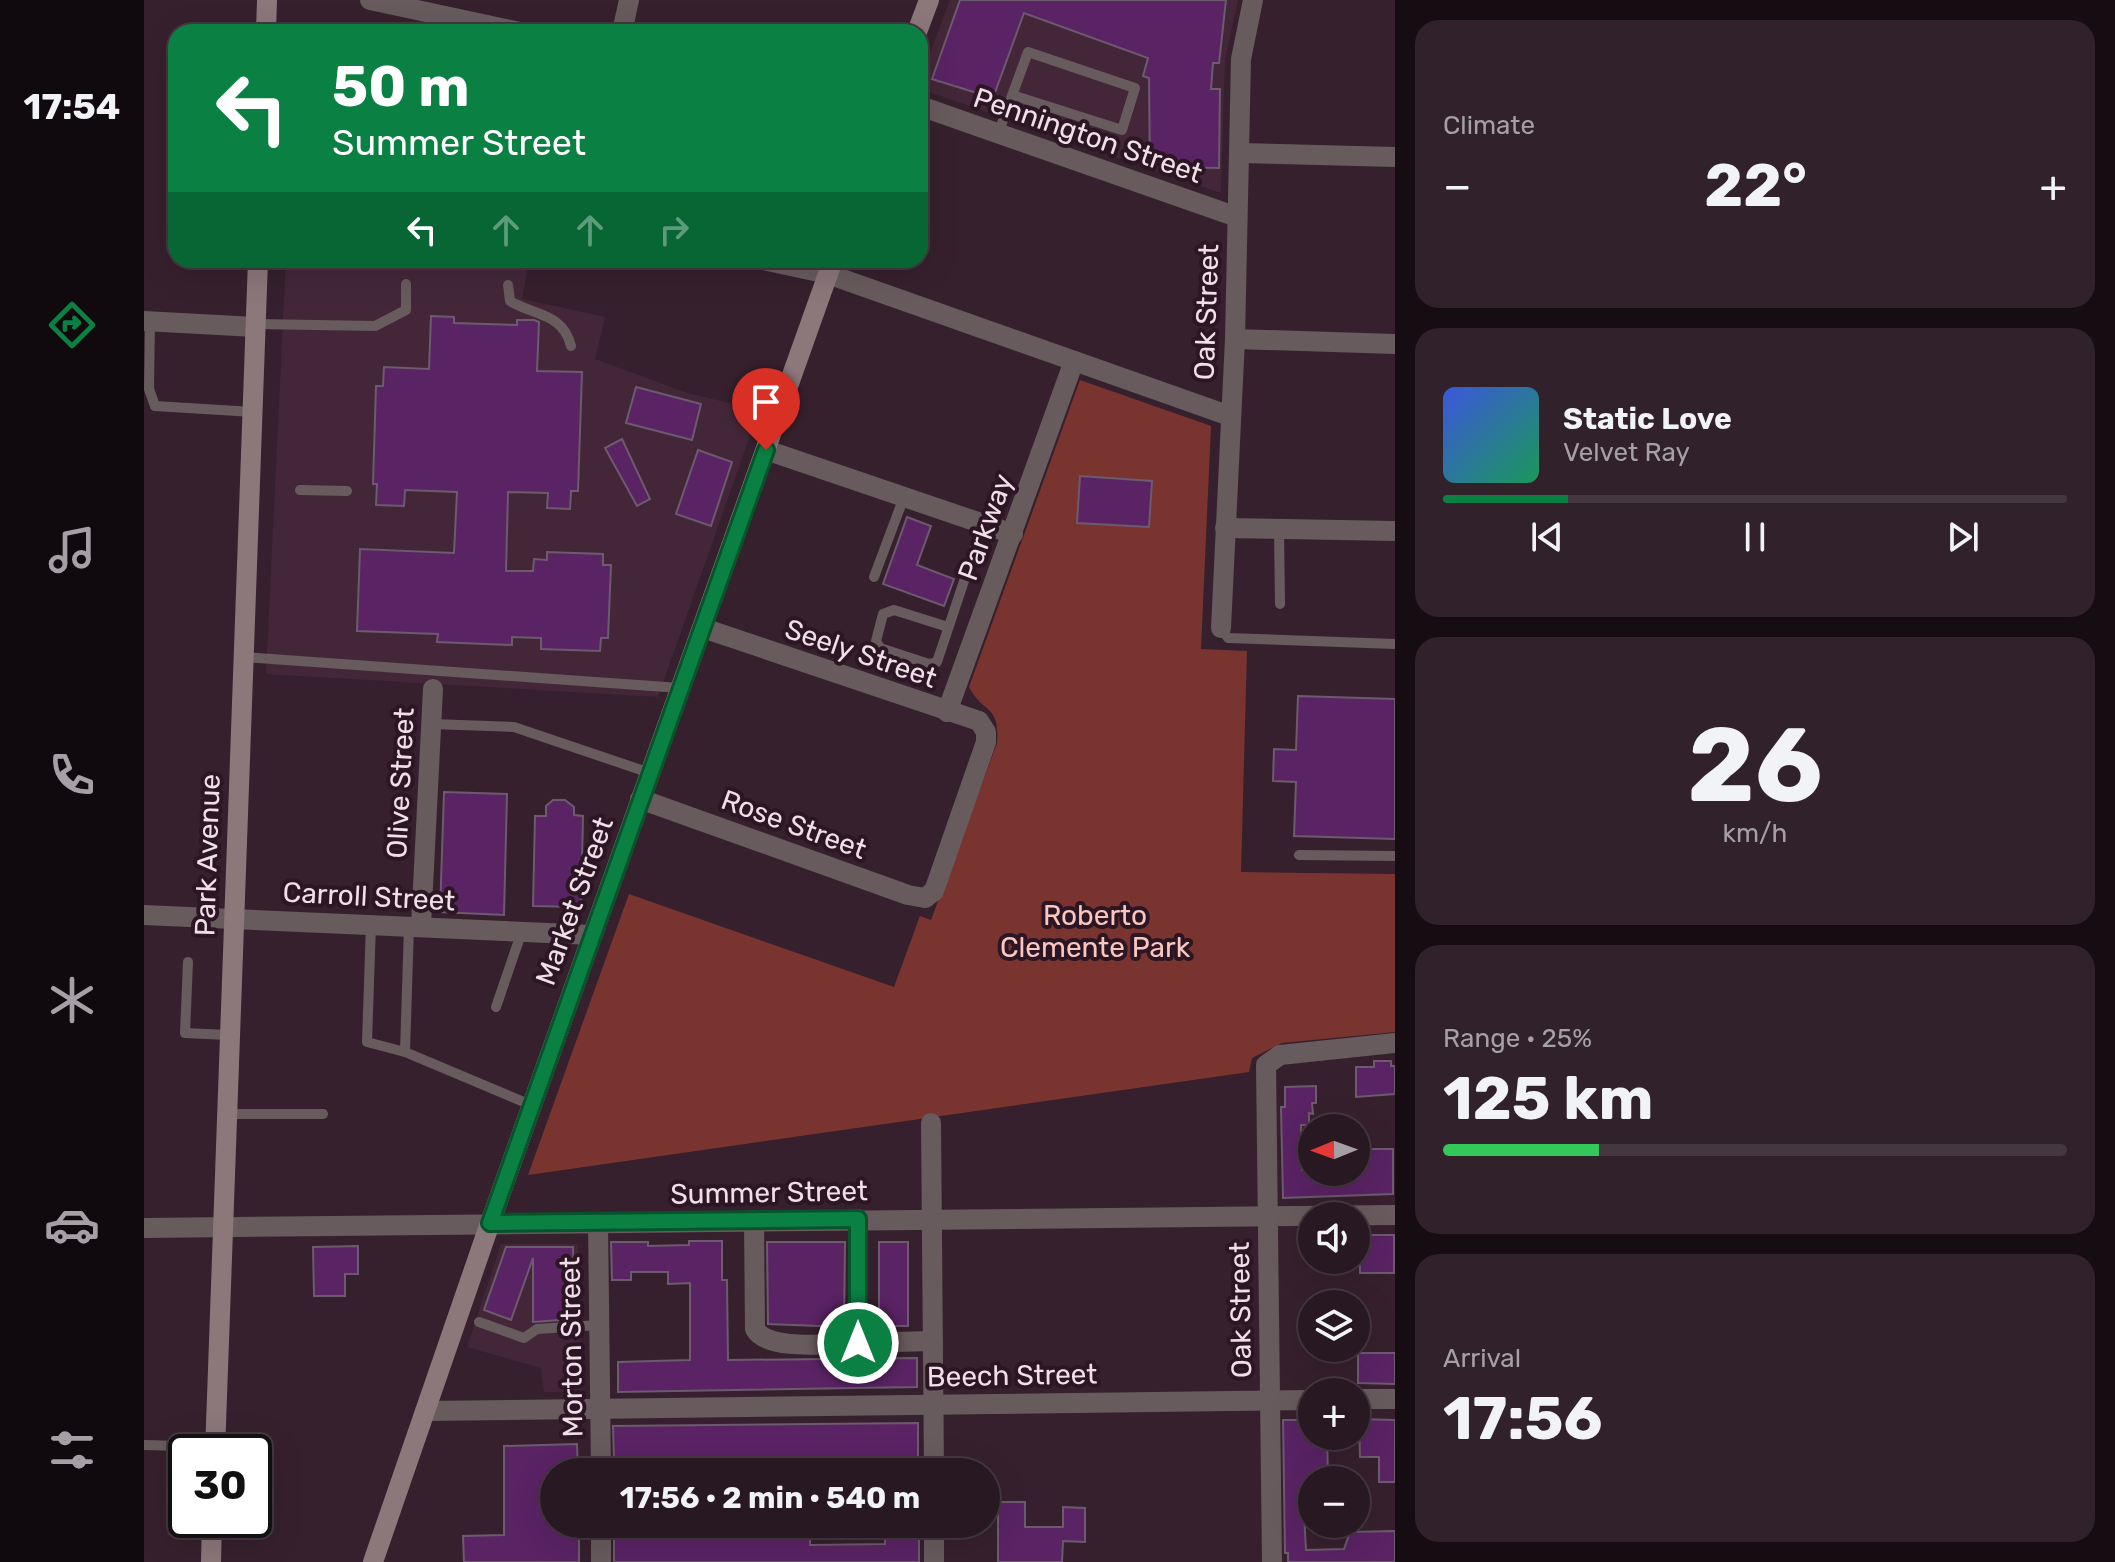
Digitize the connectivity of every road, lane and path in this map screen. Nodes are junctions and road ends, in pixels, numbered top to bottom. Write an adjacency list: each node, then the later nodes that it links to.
1 (267, 0): 6 (main road)
2 (370, 0): 7 (street)
3 (629, 0): 8 (street)
4 (929, 0): 9 (main road)
5 (1253, 0): 13 (street, Oak Street)
6 (266, 24)
7 (482, 24)
8 (624, 24)
9 (920, 24)
10 (1012, 95): 10 (lane); 12 (lane)
11 (928, 109): 12 (street, Pennington Street)
12 (998, 134): 15 (street, Pennington Street)
13 (1239, 153): 14 (street); 15 (street, Oak Street)
14 (1395, 157)
15 (1237, 217): 23 (street, Oak Street)
16 (258, 268): 22 (main road, Park Avenue)
17 (831, 268): 29 (main road, Market Street)
18 (834, 268): 26 (street)
19 (406, 284): 22 (lane)
20 (508, 285): 25 (lane)
21 (147, 321): 22 (street); 27 (lane)
22 (256, 325): 27 (main road, Park Avenue)
23 (1235, 339): 24 (street); 28 (street, Oak Street)
24 (1395, 344)
25 (571, 346)
26 (1074, 361): 28 (street); 37 (street, Parkway)
27 (253, 412): 44 (main road, Park Avenue)
28 (1230, 416): 34 (street, Oak Street)
29 (766, 450): 32 (street); 41 (main road, Market Street)
30 (300, 490): 31 (lane)
31 (347, 491)
32 (904, 497): 33 (street); 38 (lane)
33 (983, 524): 37 (street); 40 (lane)
34 (1225, 528): 35 (street); 42 (street, Oak Street)
35 (1279, 529): 36 (street); 39 (lane)
36 (1395, 531)
37 (1013, 534): 47 (street, Parkway)
38 (874, 577)
39 (1280, 604)
40 (948, 627): 40 (lane)
41 (703, 628): 45 (main road, Market Street); 47 (street, Seely Street)
42 (1221, 628): 43 (lane)
43 (1395, 644)
44 (243, 657): 45 (lane); 55 (main road, Park Avenue)
45 (680, 688): 49 (main road, Market Street)
46 (433, 689): 48 (street, Olive Street)
47 (947, 712): 53 (street, Seely Street)
48 (431, 724): 49 (lane); 57 (street, Olive Street)
49 (650, 773): 50 (main road, Market Street)
50 (640, 799): 53 (street, Rose Street); 59 (main road, Market Street)
51 (1299, 855): 52 (lane)
52 (1395, 856)
53 (930, 896)
54 (144, 915): 55 (street, Carroll Street)
55 (233, 917): 56 (street, Carroll Street); 62 (main road, Park Avenue)
56 (371, 924): 57 (street, Carroll Street); 64 (lane)
57 (415, 926): 58 (street, Carroll Street); 64 (lane)
58 (522, 931): 59 (street, Carroll Street); 61 (lane)
59 (592, 935): 65 (main road, Market Street)
60 (188, 962): 62 (lane)
61 (496, 1007)
62 (228, 1035): 66 (main road, Park Avenue)
63 (1395, 1043): 70 (street, Oak Street)
64 (405, 1052): 65 (lane)
65 (531, 1105): 75 (main road, Market Street)
66 (225, 1114): 67 (lane); 77 (main road, Park Avenue)
67 (323, 1114)
68 (931, 1123): 71 (street)
69 (1395, 1215): 70 (street, Summer Street)
70 (1267, 1216): 71 (street, Summer Street); 85 (street, Oak Street)
71 (932, 1218): 72 (street, Summer Street); 80 (street)
72 (858, 1219): 73 (street, Summer Street); 81 (street)
73 (754, 1220): 74 (street, Summer Street); 81 (street)
74 (598, 1222): 75 (street, Summer Street); 79 (street, Morton Street)
75 (490, 1223): 77 (street, Summer Street); 88 (main road, Market Street)
76 (144, 1228): 77 (street, Summer Street)
77 (222, 1228): 89 (main road, Park Avenue)
78 (479, 1322): 79 (lane)
79 (599, 1325): 87 (street, Morton Street)
80 (933, 1341): 81 (street); 86 (street)
81 (858, 1343)
82 (1370, 1399): 83 (street)
83 (1395, 1399)
84 (1298, 1400): 85 (street, Beech Street)
85 (1270, 1401): 86 (street, Beech Street); 101 (street, Oak Street)
86 (933, 1404): 87 (street, Beech Street); 93 (street)
87 (599, 1408): 88 (street, Beech Street); 92 (street, Morton Street)
88 (425, 1411): 98 (main road, Market Street)
89 (215, 1434)
90 (144, 1445): 91 (lane)
91 (168, 1446)
92 (601, 1458)
93 (934, 1458)
94 (212, 1538): 97 (main road)
95 (601, 1538): 99 (street)
96 (934, 1538): 100 (street)
97 (211, 1562)
98 (373, 1562)
99 (601, 1562)
100 (934, 1562)
101 (1272, 1562)

